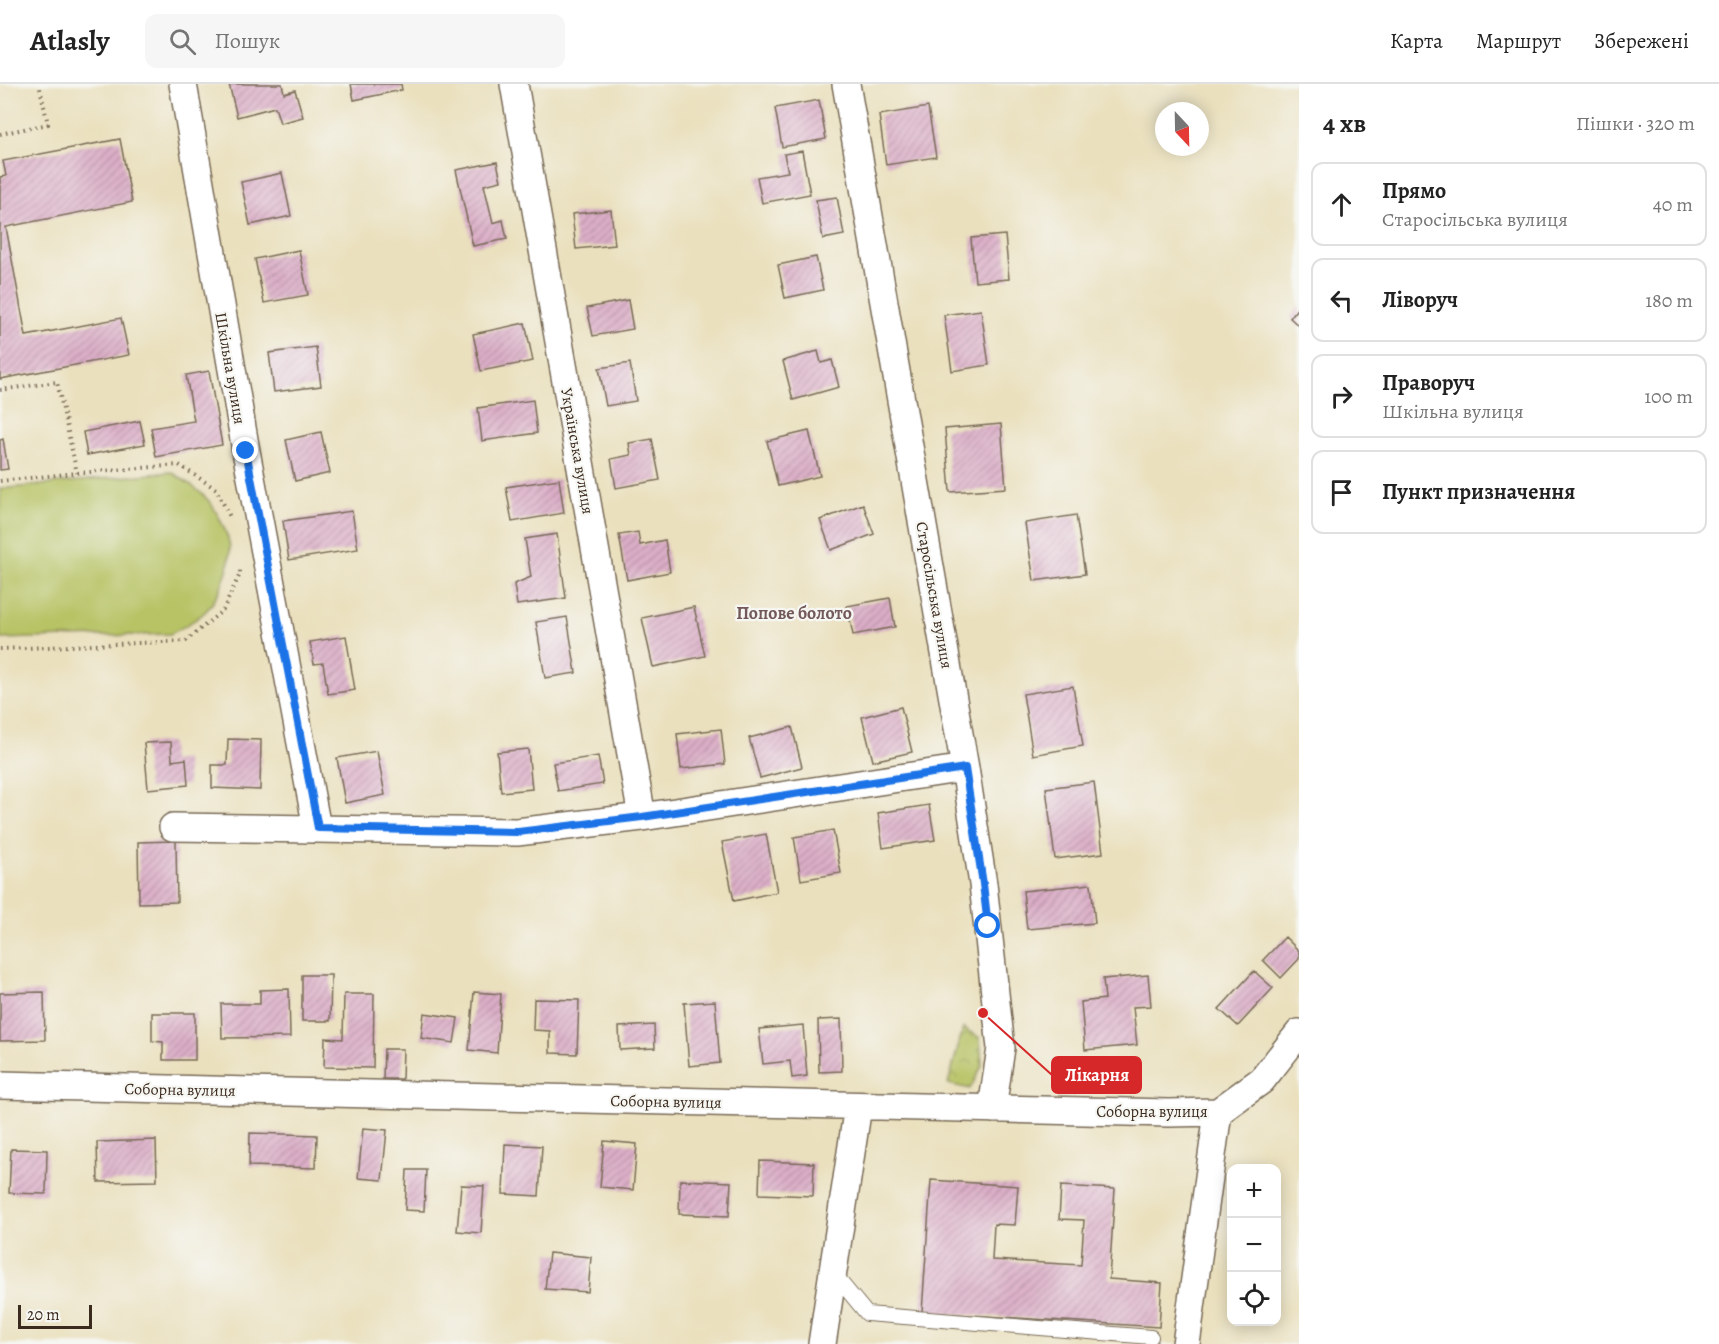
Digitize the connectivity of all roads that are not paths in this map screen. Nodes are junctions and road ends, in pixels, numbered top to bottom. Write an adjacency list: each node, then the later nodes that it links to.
1 (183, 84): 7 (street, Шкільна вулиця)
2 (514, 84): 5 (street, Українська вулиця)
3 (846, 84): 4 (street, Старосільська вулиця)
4 (965, 768): 5 (street); 11 (street, Старосільська вулиця)
5 (642, 817): 7 (street)
6 (172, 827): 7 (street)
7 (318, 828)
8 (1299, 1033): 12 (street, Соборна вулиця)
9 (0, 1085): 10 (street, Соборна вулиця)
10 (858, 1106): 11 (street, Соборна вулиця); 13 (street)
11 (992, 1108): 12 (street, Соборна вулиця)
12 (1218, 1112): 16 (street)
13 (833, 1273): 14 (lane); 15 (street)
14 (1151, 1337)
15 (822, 1344)
16 (1186, 1344)

